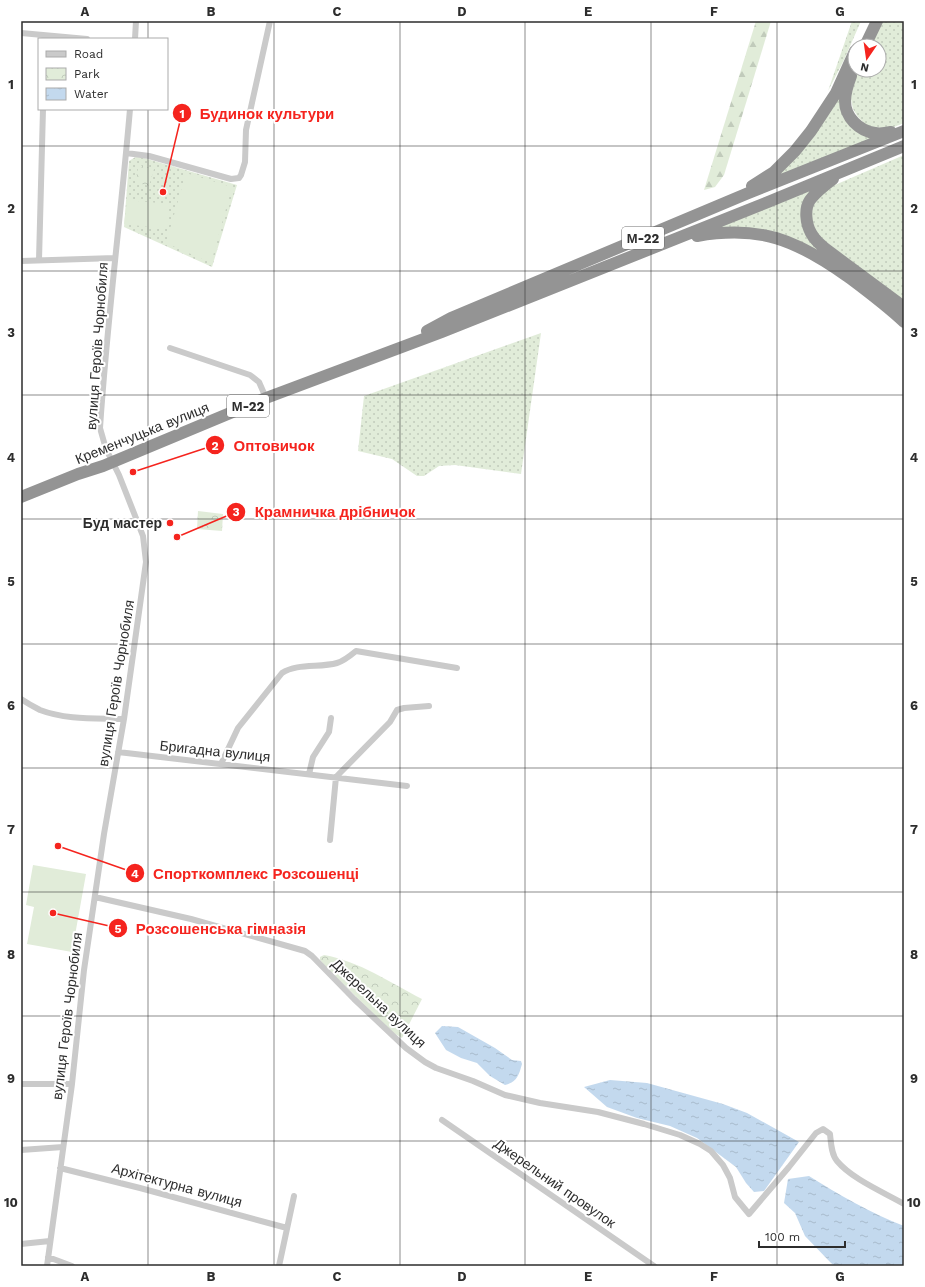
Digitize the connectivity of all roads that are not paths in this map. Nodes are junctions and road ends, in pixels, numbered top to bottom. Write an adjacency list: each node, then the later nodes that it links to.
1 (136, 21): 8 (street)
2 (270, 21): 17 (street)
3 (869, 21): 9 (highway)
4 (876, 21): 10 (highway)
5 (21, 33): 6 (street)
6 (47, 37): 7 (street)
7 (67, 38)
8 (135, 38)
9 (861, 38)
10 (868, 38)
11 (847, 69): 19 (highway)
12 (851, 78): 15 (highway)
13 (43, 110): 22 (street)
14 (130, 110): 17 (street, вулиця Героїв Чорнобиля)
15 (904, 131): 19 (highway, М-22)
16 (904, 146): 18 (highway, М-22)
17 (126, 153): 21 (street, вулиця Героїв Чорнобиля)
18 (845, 170): 20 (highway, М-22); 24 (highway)
19 (716, 207): 27 (highway, М-22)
20 (676, 239): 25 (highway); 27 (highway, М-22)
21 (115, 258): 22 (street); 29 (street, вулиця Героїв Чорнобиля)
22 (39, 260): 23 (street)
23 (21, 261)
24 (904, 307)
25 (904, 322)
26 (170, 348): 28 (street)
27 (385, 353): 28 (highway, Кременчуцька вулиця / М-22)
28 (266, 398): 29 (highway, Кременчуцька вулиця / М-22)
29 (113, 462): 30 (highway, Кременчуцька вулиця / М-22); 35 (street, вулиця Героїв Чорнобиля)
30 (21, 497)
31 (458, 668): 37 (street)
32 (21, 699): 35 (street)
33 (429, 706): 39 (street)
34 (331, 718): 38 (street)
35 (124, 719): 36 (street, вулиця Героїв Чорнобиля)
36 (118, 752): 37 (street, Бригадна вулиця); 42 (street, вулиця Героїв Чорнобиля)
37 (221, 764): 38 (street, Бригадна вулиця)
38 (309, 774): 39 (street, Бригадна вулиця)
39 (336, 778): 40 (street, Бригадна вулиця); 41 (street)
40 (407, 786)
41 (330, 840)
42 (95, 897): 44 (street, вулиця Героїв Чорнобиля); 50 (street, Джерельна вулиця)
43 (21, 1084): 44 (street)
44 (72, 1084): 46 (street, вулиця Героїв Чорнобиля)
45 (442, 1120): 58 (street, Джерельний провулок)
46 (63, 1147): 47 (street); 48 (street, вулиця Героїв Чорнобиля)
47 (21, 1150)
48 (60, 1168): 51 (street, Архітектурна вулиця); 52 (street, вулиця Героїв Чорнобиля)
49 (294, 1196): 51 (street)
50 (904, 1204)
51 (287, 1228): 57 (street)
52 (50, 1241): 53 (street); 54 (street, вулиця Героїв Чорнобиля)
53 (21, 1244)
54 (48, 1257): 55 (street, вулиця Героїв Чорнобиля); 56 (street)
55 (47, 1266)
56 (72, 1266)
57 (279, 1266)
58 (654, 1266)

